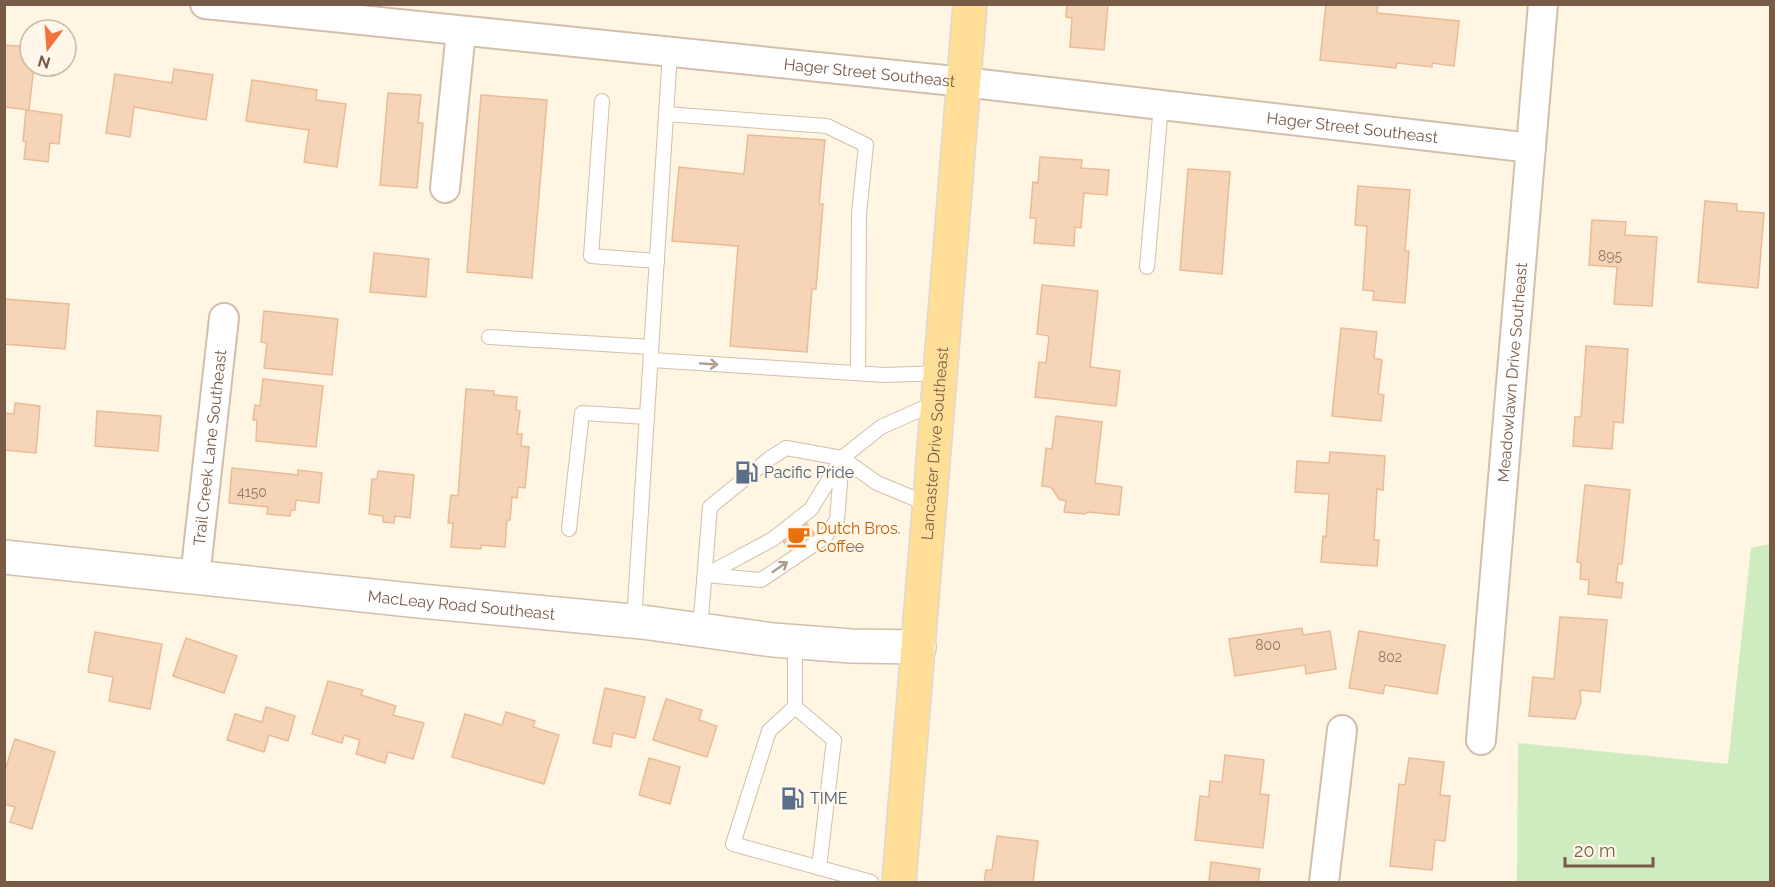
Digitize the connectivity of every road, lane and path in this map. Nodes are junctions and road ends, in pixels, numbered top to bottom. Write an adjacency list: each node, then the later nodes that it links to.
1 (205, 4): 4 (street, Hager Street Southeast)
2 (970, 4): 6 (main road, Lancaster Drive Southeast)
3 (1543, 4): 10 (street, Meadowlawn Drive Southeast)
4 (461, 31): 5 (street, Hager Street Southeast); 11 (street)
5 (670, 52): 6 (street, Hager Street Southeast); 9 (lane)
6 (964, 82): 8 (street, Hager Street Southeast); 18 (main road, Lancaster Drive Southeast)
7 (602, 101): 12 (lane)
8 (1161, 105): 10 (street, Hager Street Southeast); 13 (lane)
9 (666, 114): 12 (lane); 17 (lane)
10 (1531, 148): 32 (street, Meadowlawn Drive Southeast)
11 (445, 188)
12 (657, 261): 16 (lane)
13 (1147, 267)
14 (224, 318): 25 (street, Trail Creek Lane Southeast)
15 (489, 337): 16 (lane)
16 (651, 354): 17 (lane, one-way to 17); 19 (lane)
17 (858, 373): 18 (lane)
18 (940, 387): 20 (lane); 21 (main road, Lancaster Drive Southeast)
19 (647, 417): 22 (lane); 26 (lane)
20 (842, 458): 21 (lane); 24 (lane); 24 (lane, one-way to 20); 24 (lane)
21 (930, 505): 29 (main road, Lancaster Drive Southeast)
22 (569, 529)
23 (4, 557): 25 (street, MacLeay Road Southeast)
24 (705, 575): 27 (lane)
25 (195, 577): 26 (street, MacLeay Road Southeast)
26 (634, 621): 27 (street, MacLeay Road Southeast)
27 (700, 630): 28 (street, MacLeay Road Southeast)
28 (795, 641): 29 (street, MacLeay Road Southeast); 30 (lane)
29 (919, 647): 35 (main road, Lancaster Drive Southeast)
30 (795, 707): 33 (lane); 33 (lane)
31 (1342, 730): 36 (street)
32 (1481, 740)
33 (819, 868): 34 (lane)
34 (871, 882)
35 (899, 882)
36 (1324, 882)

